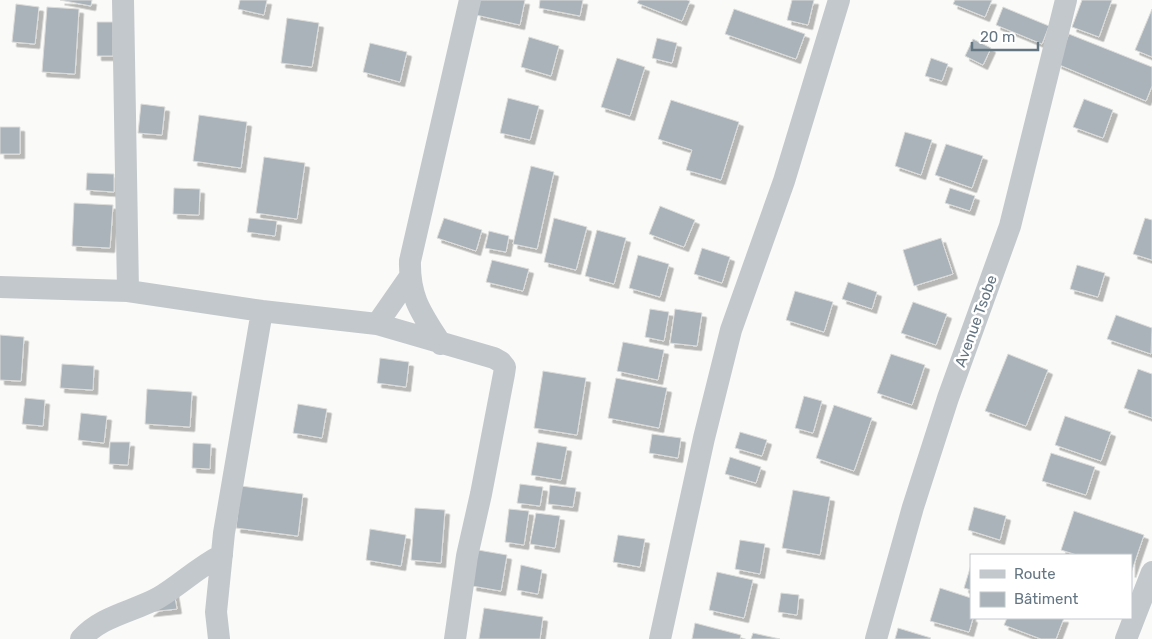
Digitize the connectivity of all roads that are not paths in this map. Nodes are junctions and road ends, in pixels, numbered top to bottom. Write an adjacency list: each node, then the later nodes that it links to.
1 (123, 0): 7 (street)
2 (470, 0): 5 (street)
3 (839, 0): 16 (street)
4 (1066, 0): 17 (street, Avenue Tsobe)
5 (409, 278): 9 (street); 10 (street)
6 (0, 287): 7 (street)
7 (128, 291): 8 (street)
8 (262, 311): 9 (street); 11 (street)
9 (377, 324): 10 (street)
10 (441, 344): 15 (street)
11 (222, 555): 13 (street); 14 (street)
12 (1152, 572): 18 (street)
13 (81, 639)
14 (220, 639)
15 (455, 639)
16 (660, 639)
17 (876, 639)
18 (1126, 639)

